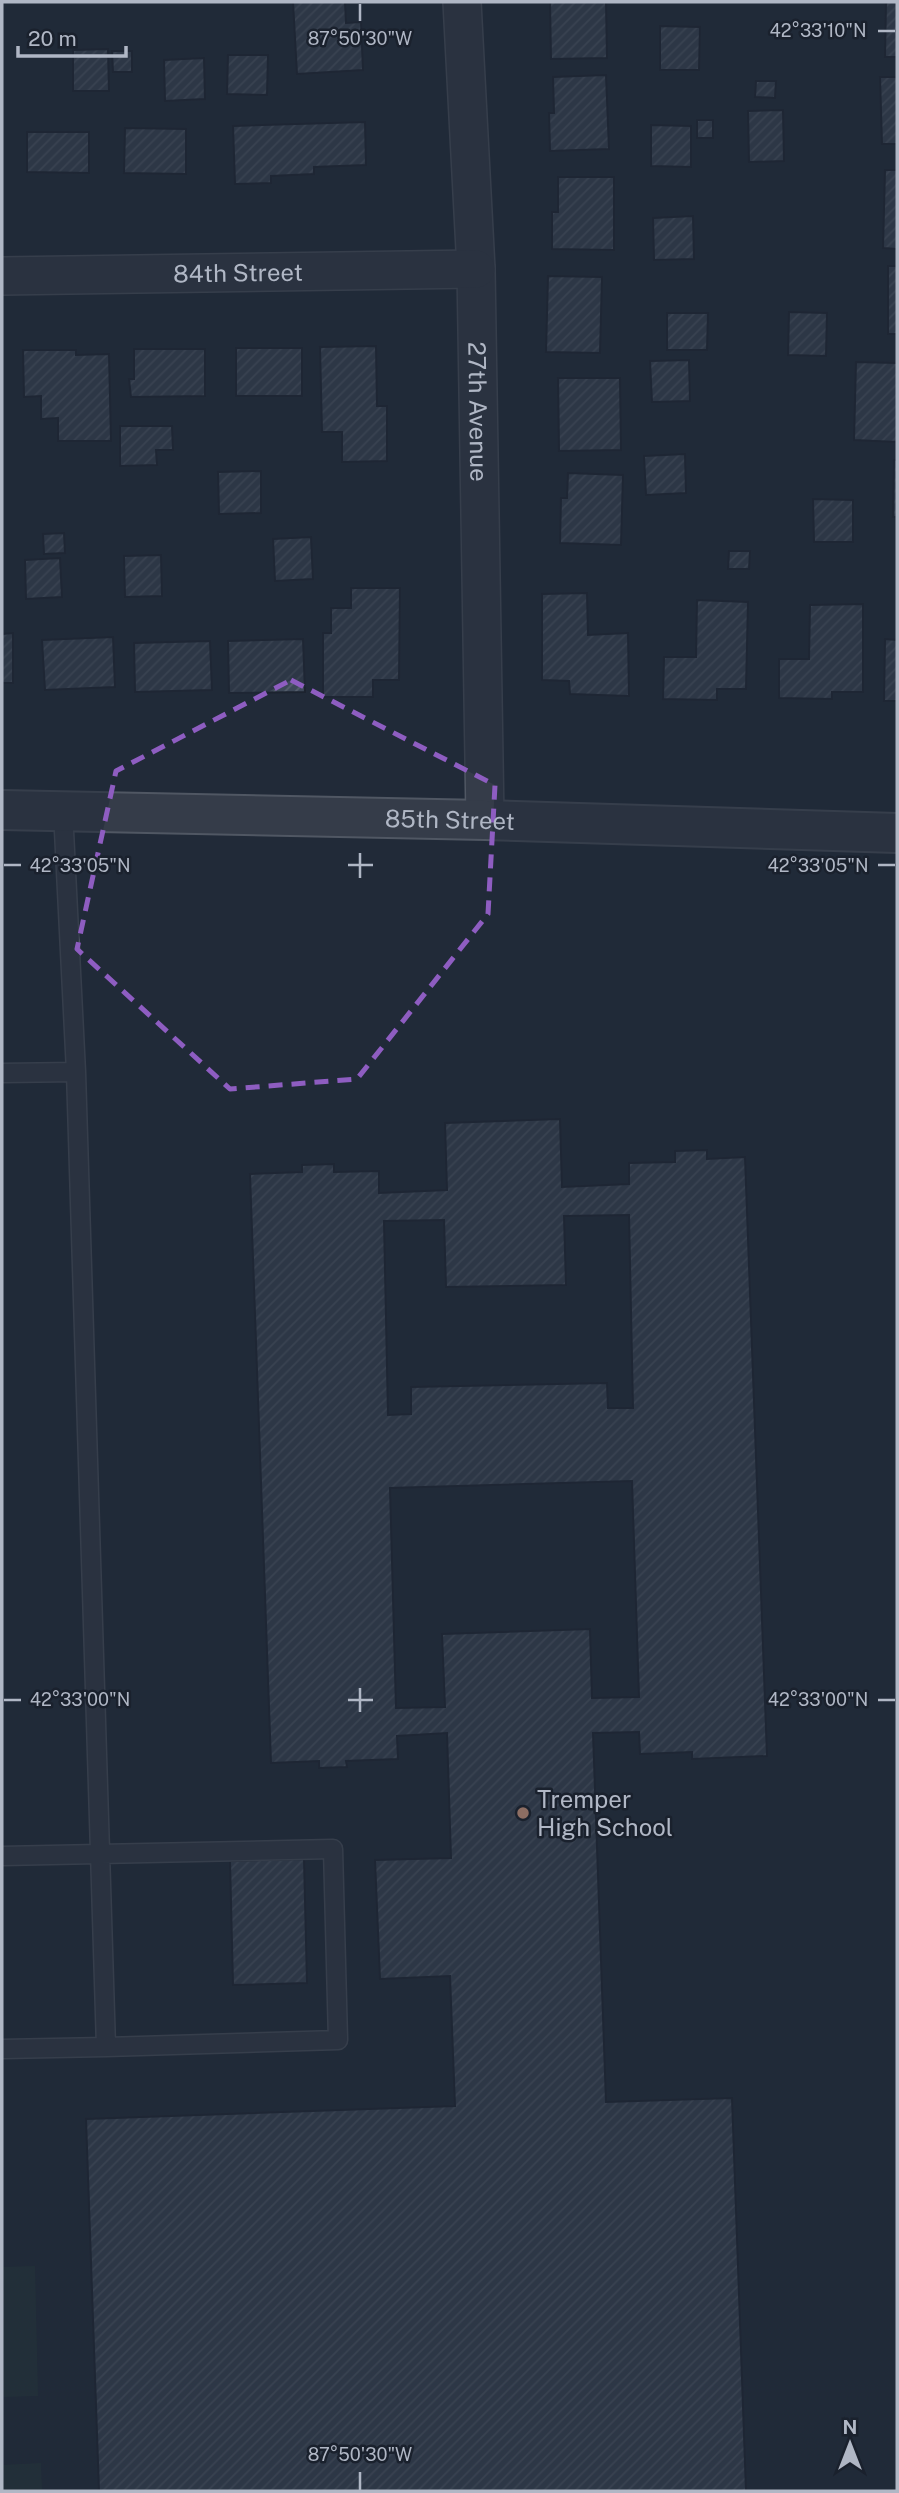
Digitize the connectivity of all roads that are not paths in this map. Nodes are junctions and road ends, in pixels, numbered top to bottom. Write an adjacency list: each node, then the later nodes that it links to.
1 (461, 2): 2 (street, 27th Avenue)
2 (476, 269): 3 (street, 84th Street); 6 (street, 27th Avenue)
3 (2, 276)
4 (2, 810): 5 (street, 85th Street)
5 (63, 811): 6 (street, 85th Street); 8 (lane)
6 (485, 820): 7 (street, 85th Street)
7 (897, 834)
8 (76, 1072): 9 (lane); 10 (lane)
9 (2, 1073)
10 (100, 1855): 11 (lane); 12 (lane); 12 (lane)
11 (2, 1856)
12 (106, 2046): 13 (lane)
13 (2, 2049)

